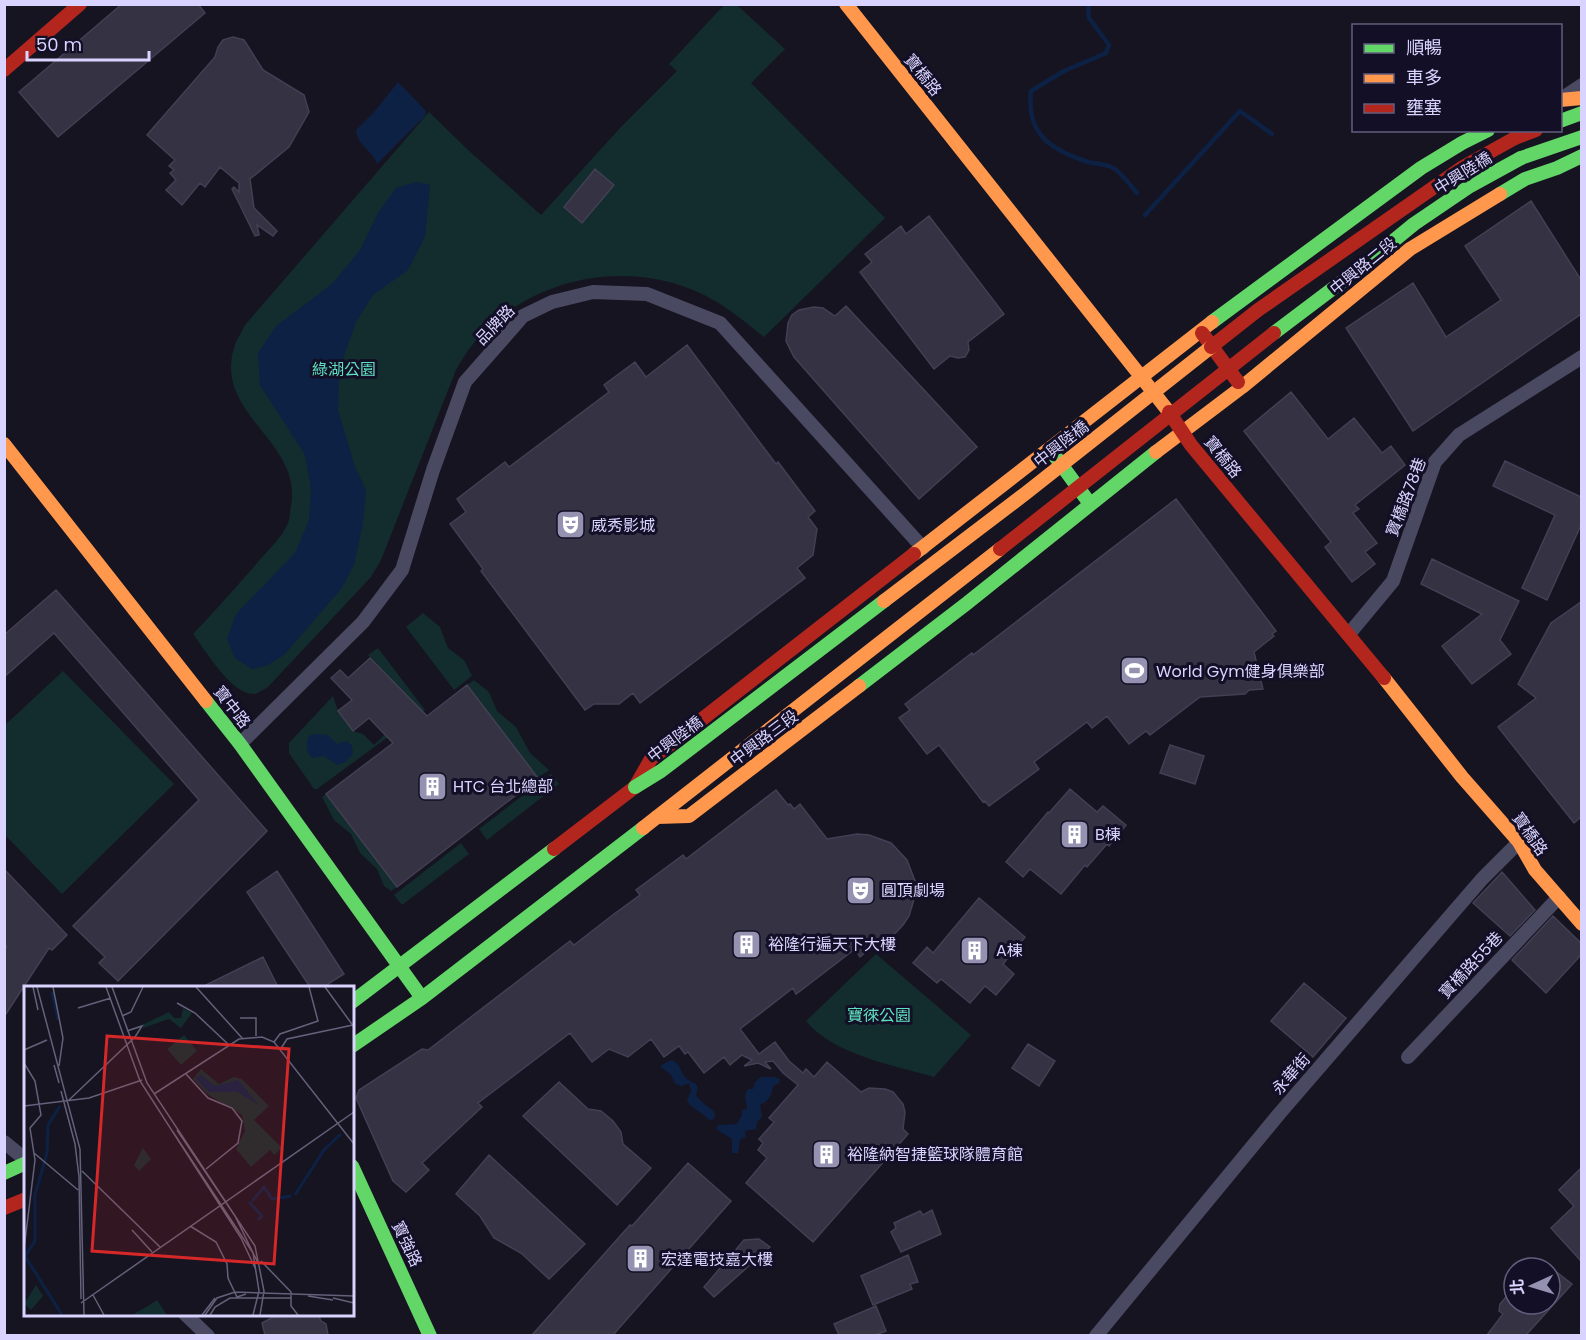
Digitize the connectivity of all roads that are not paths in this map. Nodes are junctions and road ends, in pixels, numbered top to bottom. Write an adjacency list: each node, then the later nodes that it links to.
1 (80, 4): 3 (street)
2 (846, 4): 16 (street, 寶橋路)
3 (7, 63)
4 (1581, 85): 5 (street)
5 (1562, 98)
6 (1581, 98): 7 (street)
7 (1562, 99)
8 (1581, 113): 9 (street)
9 (1562, 120)
10 (1484, 132): 14 (street)
11 (1531, 132): 25 (street, 中興陸橋, bridge)
12 (1581, 137): 26 (street, 中興陸橋, bridge)
13 (1581, 156): 17 (street, 中興路二段)
14 (1200, 331): 16 (street); 17 (street)
15 (1581, 357): 23 (street, 寶橋路78巷)
16 (1140, 378): 18 (street, 寶橋路); 20 (street)
17 (1242, 387): 18 (street, 中興路二段)
18 (1185, 432): 21 (street, 中興路三段); 23 (street, 寶橋路)
19 (4, 444): 24 (street, 寶中路)
20 (1049, 448): 21 (street); 22 (street)
21 (1091, 505): 26 (street, 中興路三段)
22 (923, 548): 24 (street, 品牌路); 25 (street)
23 (1349, 634): 27 (street, 寶橋路)
24 (240, 744): 30 (street, 寶中路)
25 (635, 787): 30 (street)
26 (657, 817): 31 (street)
27 (1519, 842): 28 (street, 寶橋路); 45 (street, 永華街)
28 (1559, 897): 29 (street, 寶橋路); 34 (street, 寶橋路55巷)
29 (1581, 924)
30 (400, 966): 31 (street, 寶中路); 32 (street)
31 (422, 998): 33 (street)
32 (354, 1000)
33 (354, 1046)
34 (1408, 1057)
35 (4, 1142): 36 (street)
36 (24, 1160)
37 (24, 1163): 39 (street)
38 (354, 1171): 44 (street, 寶強路)
39 (4, 1173)
40 (24, 1200): 41 (street)
41 (4, 1208)
42 (187, 1316): 43 (street)
43 (207, 1335)
44 (430, 1335)
45 (1096, 1335)

